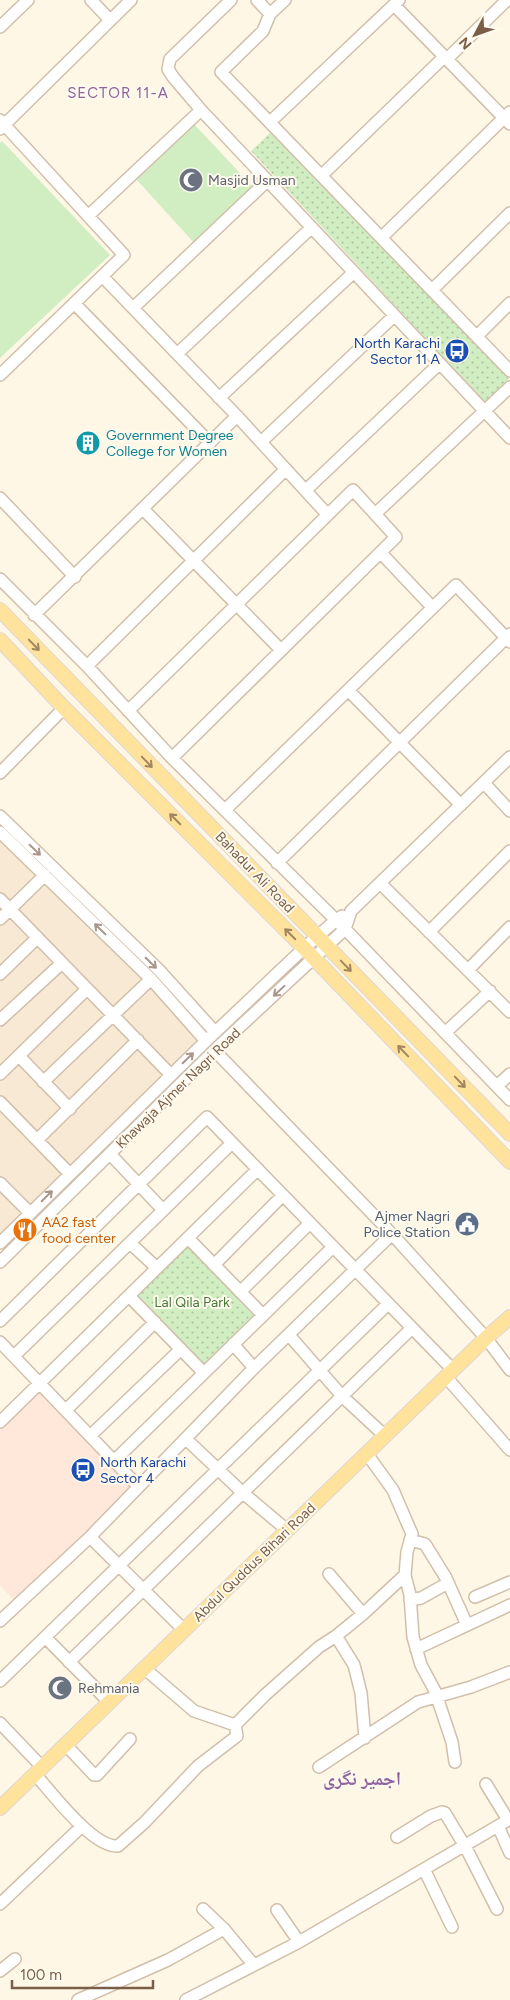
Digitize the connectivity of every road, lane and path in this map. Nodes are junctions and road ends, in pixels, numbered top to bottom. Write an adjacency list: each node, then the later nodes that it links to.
1 (28, 0): 11 (street)
2 (91, 0): 10 (street)
3 (131, 0): 10 (street)
4 (231, 0): 13 (street)
5 (257, 0): 9 (street)
6 (285, 0): 9 (street)
7 (507, 0): 12 (street)
8 (396, 2): 12 (street); 15 (street)
9 (270, 14): 15 (street)
10 (110, 20): 16 (street)
11 (0, 27)
12 (446, 58): 14 (street); 17 (street)
13 (201, 110): 18 (street); 20 (street)
14 (508, 118): 22 (street)
15 (270, 122): 17 (street)
16 (2, 125): 20 (street)
17 (322, 175): 22 (street)
18 (267, 181): 21 (street); 28 (street)
19 (510, 213): 25 (street)
20 (88, 216): 24 (street)
21 (311, 228): 23 (street); 31 (street)
22 (382, 237): 25 (street)
23 (353, 273): 29 (street); 36 (street)
24 (102, 276): 26 (street); 28 (street)
25 (432, 289): 30 (street)
26 (74, 303): 34 (street); 41 (street)
27 (510, 303): 30 (street)
28 (133, 308): 31 (street)
29 (394, 316): 32 (street); 40 (street)
30 (477, 336): 33 (street)
31 (178, 354): 36 (street)
32 (439, 364): 37 (street); 43 (street)
33 (510, 371)
34 (0, 375)
35 (510, 387): 37 (street)
36 (219, 398): 38 (street)
37 (484, 412): 39 (street); 47 (street)
38 (237, 416): 40 (street); 41 (street)
39 (510, 438)
40 (261, 442): 42 (street)
41 (210, 443): 45 (street)
42 (286, 468): 43 (street); 49 (street)
43 (306, 490): 46 (street)
44 (0, 498): 50 (street)
45 (143, 509): 49 (street); 50 (street)
46 (327, 514): 47 (street); 52 (street)
47 (375, 514): 48 (street)
48 (381, 553): 53 (street); 58 (street)
49 (192, 560): 52 (street); 59 (street)
50 (74, 577): 55 (street)
51 (0, 578): 55 (street)
52 (236, 604): 58 (street); 62 (street)
53 (432, 607): 56 (street); 60 (street)
54 (0, 610): 86 (main road, Bahadur Ali Road, one-way to 86)
55 (34, 615): 59 (street)
56 (509, 638): 63 (street)
57 (0, 640): 61 (main road, Bahadur Ali Road)
58 (281, 650): 65 (street)
59 (87, 666): 62 (street)
60 (348, 690): 63 (street); 69 (street)
61 (64, 708): 66 (street); 87 (main road, Bahadur Ali Road, one-way to 61)
62 (128, 711): 65 (street)
63 (400, 744): 68 (street); 74 (street)
64 (510, 757): 67 (street, Khawaja Ajmer Nagri Road)
65 (172, 758): 69 (street)
66 (0, 773)
67 (484, 783): 68 (street, Khawaja Ajmer Nagri Road); 70 (street)
68 (461, 805): 76 (street, Khawaja Ajmer Nagri Road)
69 (224, 810): 74 (street)
70 (510, 811)
71 (0, 816): 97 (street, one-way to 97)
72 (0, 832): 75 (street)
73 (510, 851): 84 (street)
74 (277, 863): 81 (street)
75 (45, 875): 78 (street); 91 (street, one-way to 75)
76 (380, 883): 79 (street, Khawaja Ajmer Nagri Road); 84 (street)
77 (0, 899): 78 (street)
78 (10, 910): 80 (street); 85 (street)
79 (351, 912): 81 (street, Khawaja Ajmer Nagri Road); 82 (street, Khawaja Ajmer Nagri Road)
80 (0, 920)
81 (336, 920): 82 (street); 86 (street, Khawaja Ajmer Nagri Road)
82 (345, 929): 86 (street, Khawaja Ajmer Nagri Road); 98 (street)
83 (509, 930): 89 (street)
84 (429, 932): 89 (street)
85 (37, 938): 88 (street); 90 (street)
86 (322, 941): 87 (street, Khawaja Ajmer Nagri Road); 111 (main road, Bahadur Ali Road, one-way to 111)
87 (309, 953): 97 (street, Khawaja Ajmer Nagri Road); 101 (street, Khawaja Ajmer Nagri Road, one-way to 101); 115 (main road, Bahadur Ali Road, one-way to 87)
88 (62, 962): 92 (street); 96 (street)
89 (468, 970): 93 (street)
90 (0, 974)
91 (151, 979): 95 (street); 100 (street)
92 (87, 989): 95 (street); 102 (street)
93 (490, 992): 94 (street); 98 (street)
94 (510, 1012)
95 (114, 1016): 99 (street); 106 (street)
96 (0, 1020)
97 (215, 1032): 100 (street, Khawaja Ajmer Nagri Road)
98 (446, 1032): 107 (street)
99 (138, 1040): 105 (street); 110 (street)
100 (206, 1041): 105 (street, Khawaja Ajmer Nagri Road, one-way to 100)
101 (216, 1051): 114 (street, Khawaja Ajmer Nagri Road); 124 (street)
102 (19, 1056): 103 (street); 106 (street)
103 (0, 1074)
104 (510, 1074): 107 (street)
105 (170, 1075): 117 (street, Khawaja Ajmer Nagri Road)
106 (43, 1082): 110 (street)
107 (497, 1086): 108 (street)
108 (510, 1100)
109 (0, 1102): 112 (street)
110 (70, 1109): 112 (street)
111 (510, 1134)
112 (37, 1140): 117 (street)
113 (232, 1143): 116 (street); 119 (street); 121 (street)
114 (110, 1154): 119 (street); 129 (street, Khawaja Ajmer Nagri Road)
115 (510, 1162)
116 (258, 1169): 120 (street); 125 (street)
117 (70, 1174): 122 (street, Khawaja Ajmer Nagri Road, one-way to 117)
118 (0, 1183): 122 (street)
119 (138, 1185): 121 (street); 138 (street)
120 (283, 1195): 123 (street); 130 (street)
121 (163, 1210): 127 (street)
122 (30, 1213): 126 (street, Khawaja Ajmer Nagri Road)
123 (310, 1223): 128 (street); 133 (street)
124 (392, 1234): 132 (street); 142 (street)
125 (188, 1238): 130 (street); 131 (street)
126 (0, 1243)
127 (130, 1243): 131 (street); 146 (street)
128 (333, 1247): 132 (street); 136 (street)
129 (0, 1262)
130 (214, 1265): 133 (street)
131 (157, 1268): 134 (street)
132 (355, 1270): 135 (street); 141 (street)
133 (240, 1292): 136 (street)
134 (129, 1296): 139 (street); 152 (street)
135 (388, 1304): 140 (street); 148 (street)
136 (263, 1315): 144 (street)
137 (510, 1317): 142 (main road, Abdul Quddus Bihari Road)
138 (0, 1321)
139 (155, 1322): 145 (street); 154 (street)
140 (412, 1328): 151 (street); 153 (street)
141 (289, 1335): 147 (street); 148 (street)
142 (486, 1338): 149 (street); 151 (main road, Abdul Quddus Bihari Road)
143 (0, 1342): 146 (street)
144 (233, 1344): 147 (street); 150 (street)
145 (181, 1349): 150 (street); 156 (street)
146 (14, 1356): 152 (street)
147 (254, 1368): 158 (street)
148 (320, 1370): 153 (street); 162 (street)
149 (510, 1370)
150 (204, 1373): 161 (street)
151 (449, 1374): 157 (main road, Abdul Quddus Bihari Road); 159 (street)
152 (40, 1383): 154 (street); 155 (street)
153 (342, 1396): 157 (street); 164 (street)
154 (66, 1410): 156 (street)
155 (0, 1421)
156 (90, 1436): 161 (street)
157 (385, 1436): 160 (main road, Abdul Quddus Bihari Road)
158 (186, 1439): 162 (street); 163 (street)
159 (510, 1450)
160 (367, 1454): 165 (main road, Abdul Quddus Bihari Road); 167 (street)
161 (114, 1461): 163 (street)
162 (218, 1469): 164 (street); 168 (street)
163 (138, 1486): 166 (street)
164 (243, 1492): 165 (street); 173 (street)
165 (287, 1530): 180 (main road, Abdul Quddus Bihari Road)
166 (90, 1537): 168 (street); 178 (street)
167 (410, 1540): 170 (street); 172 (street)
168 (119, 1565): 173 (street); 182 (street)
169 (329, 1574): 177 (street)
170 (405, 1575): 175 (street); 177 (street)
171 (510, 1582): 174 (street)
172 (448, 1583): 175 (street); 179 (street)
173 (143, 1589): 180 (street); 184 (street)
174 (475, 1597)
175 (410, 1600): 183 (street)
176 (510, 1606): 179 (street)
177 (363, 1614): 181 (street)
178 (0, 1620)
179 (468, 1625): 183 (street)
180 (184, 1630): 185 (main road, Abdul Quddus Bihari Road)
181 (336, 1636): 190 (street); 192 (street)
182 (45, 1637): 184 (street); 187 (street)
183 (416, 1649): 188 (street)
184 (69, 1662): 189 (street)
185 (144, 1668): 189 (main road, Abdul Quddus Bihari Road); 190 (street)
186 (510, 1672): 188 (street)
187 (0, 1680)
188 (437, 1697): 192 (street); 195 (street)
189 (108, 1702): 194 (main road, Abdul Quddus Bihari Road)
190 (235, 1725): 201 (street)
191 (1, 1727): 197 (street)
192 (365, 1738): 196 (street)
193 (130, 1739): 194 (street)
194 (65, 1744): 197 (main road, Abdul Quddus Bihari Road)
195 (455, 1762)
196 (319, 1767)
197 (38, 1770): 199 (main road, Abdul Quddus Bihari Road); 201 (street)
198 (486, 1784): 200 (street)
199 (0, 1808)
200 (506, 1821): 203 (street); 204 (street)
201 (81, 1827): 206 (street)
202 (397, 1837): 203 (street)
203 (465, 1846): 205 (street); 208 (street)
204 (510, 1852)
205 (424, 1869): 210 (street); 212 (street)
206 (0, 1904)
207 (203, 1909): 211 (street)
208 (497, 1909)
209 (277, 1910): 212 (street)
210 (452, 1927)
211 (224, 1929): 214 (street); 216 (street)
212 (299, 1942): 214 (street)
213 (15, 1959): 215 (street)
214 (253, 1964): 217 (street)
215 (0, 1971)
216 (78, 2000)
217 (186, 2000)

